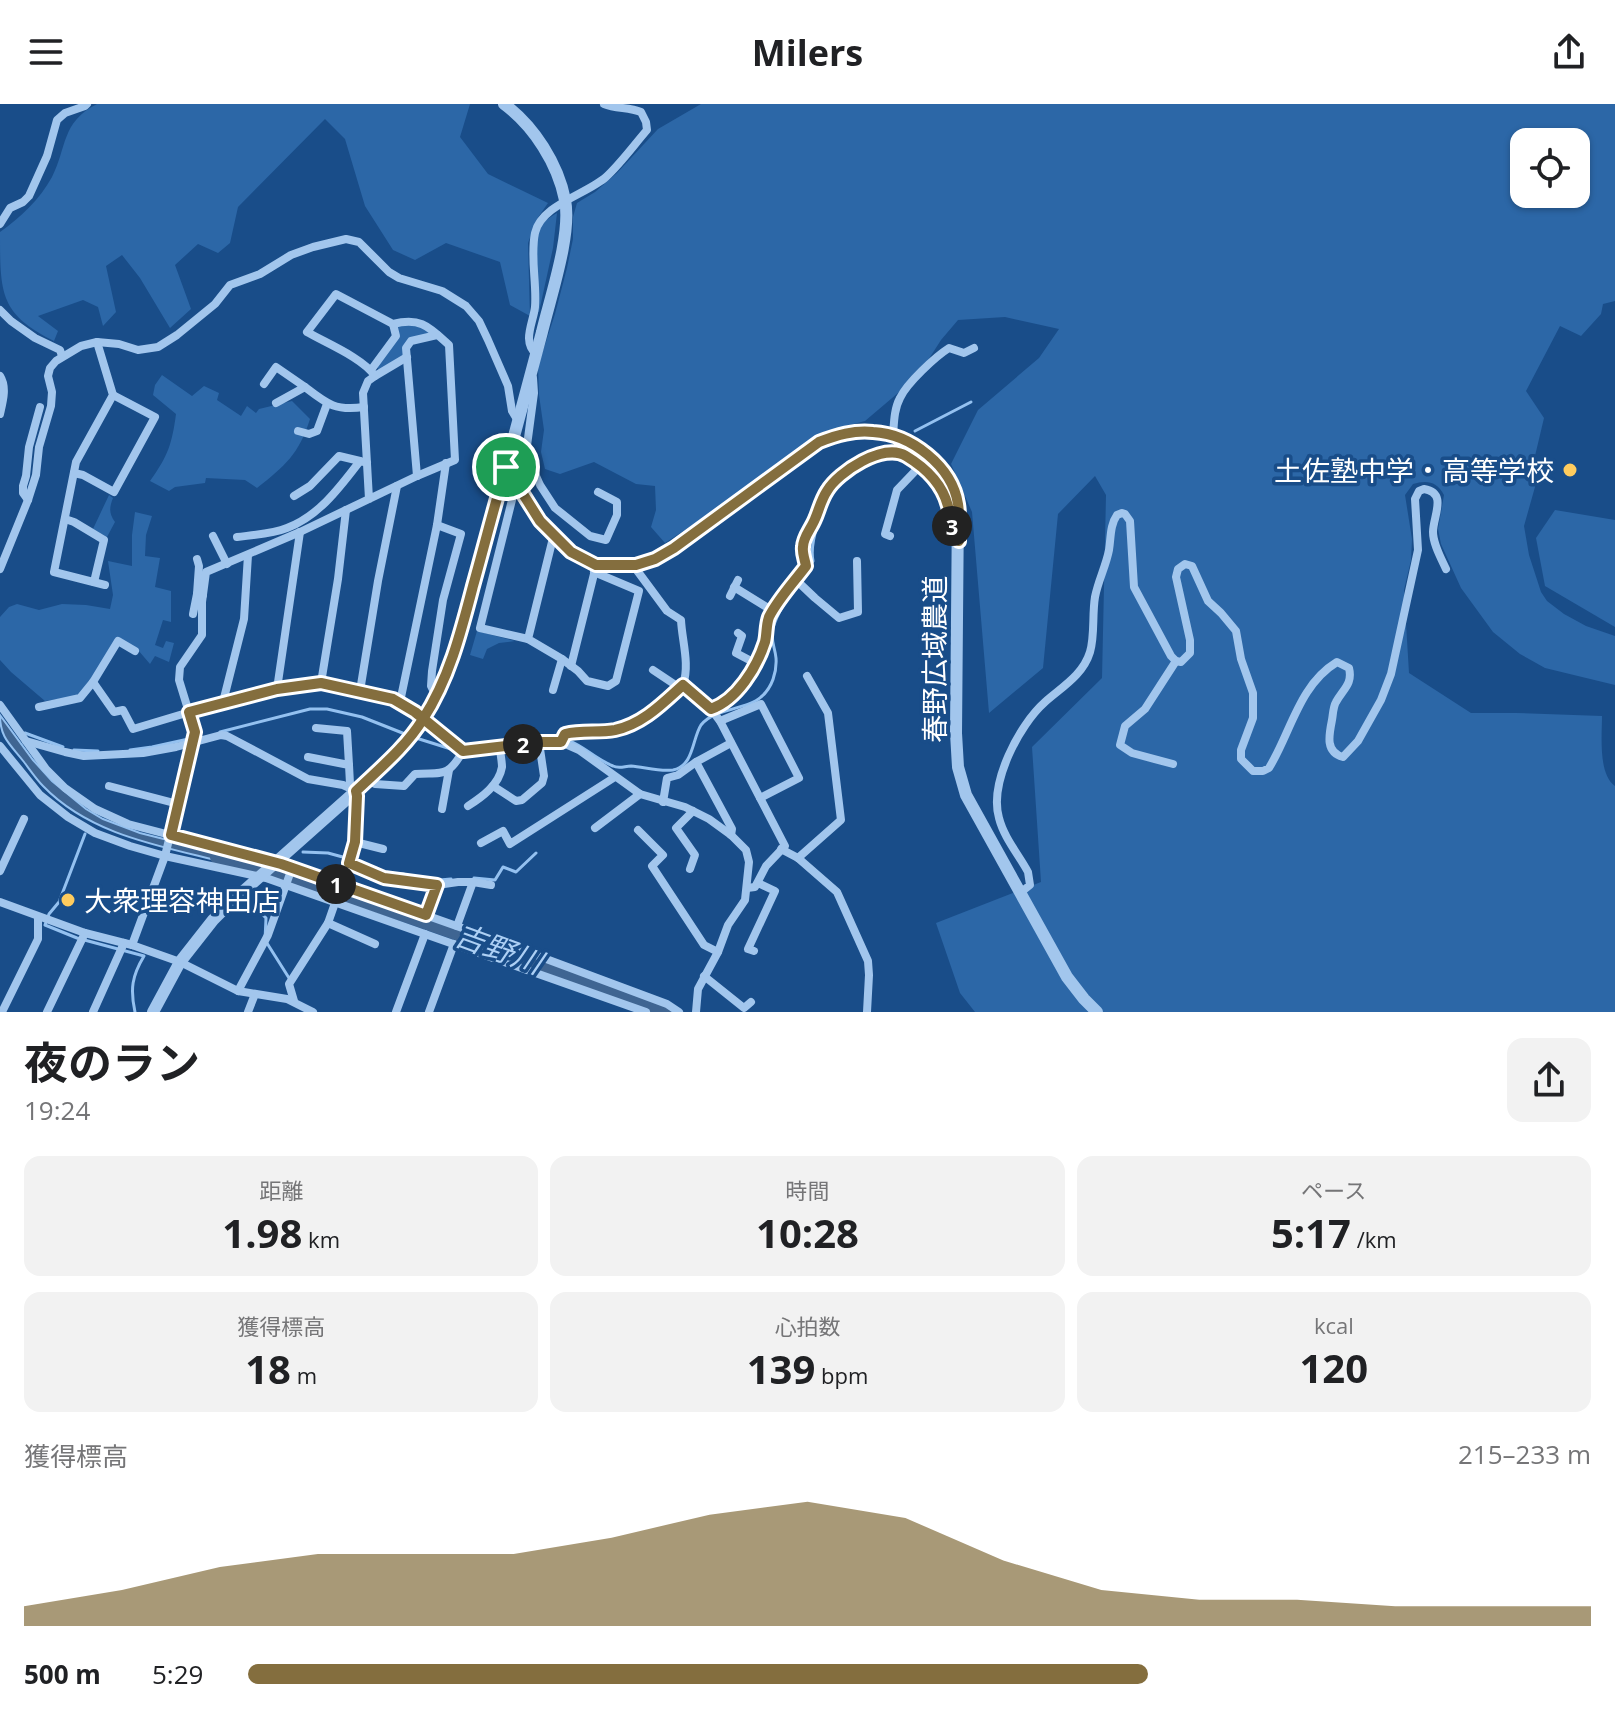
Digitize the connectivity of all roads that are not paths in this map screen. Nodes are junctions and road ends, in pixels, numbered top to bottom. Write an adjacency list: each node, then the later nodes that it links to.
1 (87, 104): 6 (street)
2 (504, 104): 5 (street)
3 (604, 104): 4 (street)
4 (626, 106): 5 (street)
5 (565, 200): 12 (street); 12 (street)
6 (0, 224)
7 (0, 310): 13 (street)
8 (393, 324): 9 (street); 16 (street); 16 (street)
9 (437, 335): 14 (street); 30 (street)
10 (97, 342): 13 (street); 20 (street); 26 (street)
11 (974, 348): 28 (street)
12 (536, 354): 15 (street)
13 (62, 356): 40 (street)
14 (407, 357): 16 (street); 34 (street)
15 (532, 369): 26 (street); 37 (street)
16 (373, 373): 24 (street)
17 (0, 376): 25 (street)
18 (264, 384): 19 (street)
19 (305, 387): 21 (street); 22 (street)
20 (113, 395): 33 (street); 33 (street)
21 (276, 403)
22 (327, 404): 24 (street); 27 (street)
23 (40, 407): 40 (street)
24 (364, 407): 29 (street)
25 (0, 414)
26 (518, 421): 32 (street)
27 (298, 431)
28 (893, 436): 49 (street, 春野広域農道); 54 (street, 春野広域農道)
29 (364, 462): 38 (street); 39 (street); 47 (street)
30 (446, 463): 34 (street); 43 (street)
31 (920, 466): 46 (street); 49 (street); 59 (street)
32 (506, 467): 35 (street); 80 (street)
33 (74, 473): 42 (street)
34 (417, 476): 36 (street)
35 (514, 479): 48 (street); 66 (street)
36 (397, 486): 39 (street); 79 (street)
37 (598, 492)
38 (294, 496)
39 (369, 499): 41 (street)
40 (28, 500): 56 (street)
41 (346, 510): 44 (street); 75 (street)
42 (65, 519): 58 (street); 58 (street)
43 (437, 525): 80 (street); 82 (street)
44 (300, 532): 50 (street); 77 (street)
45 (213, 536): 53 (street)
46 (890, 536)
47 (237, 537)
48 (556, 537): 55 (street); 66 (street)
49 (959, 541): 137 (street, 春野広域農道)
50 (248, 555): 53 (street); 81 (street)
51 (197, 559): 61 (street)
52 (857, 561): 59 (street)
53 (227, 564): 61 (street)
54 (633, 565): 55 (street, 春野広域農道); 76 (street)
55 (595, 568): 71 (street); 71 (street)
56 (0, 569)
57 (1446, 569): 69 (street)
58 (94, 582): 60 (street)
59 (799, 583): 63 (street)
60 (105, 585)
61 (200, 594): 64 (street); 85 (street)
62 (730, 596): 63 (street)
63 (773, 611): 70 (street)
64 (193, 614)
65 (738, 633): 70 (street)
66 (528, 639): 68 (street)
67 (135, 651): 74 (street)
68 (562, 659): 71 (street); 78 (street)
69 (1176, 661): 99 (street); 137 (street)
70 (755, 663): 86 (street)
71 (571, 666)
72 (653, 670): 76 (street)
73 (807, 676): 124 (street)
74 (93, 682): 84 (street); 85 (street)
75 (321, 683): 77 (street); 79 (street)
76 (681, 687): 86 (street); 90 (street)
77 (277, 689): 81 (street)
78 (553, 690)
79 (360, 691): 82 (street)
80 (436, 696): 87 (street)
81 (223, 702): 85 (street)
82 (400, 702): 87 (street)
83 (0, 705): 91 (street)
84 (39, 707)
85 (189, 712): 89 (street)
86 (716, 715): 93 (street); 108 (street)
87 (423, 719): 96 (street); 103 (street)
88 (316, 728): 100 (street)
89 (193, 738): 91 (street); 106 (street); 110 (street)
90 (563, 738): 92 (street); 102 (street)
91 (25, 740): 118 (street)
92 (539, 742): 95 (street); 105 (street)
93 (731, 743): 98 (street); 108 (street)
94 (0, 746): 123 (street)
95 (500, 747): 96 (street); 105 (street)
96 (459, 748): 101 (street)
97 (308, 757): 100 (street)
98 (696, 762): 109 (street); 117 (street)
99 (1173, 764)
100 (349, 765): 106 (street)
101 (449, 770): 103 (street); 112 (street)
102 (615, 777): 107 (street); 120 (street)
103 (368, 779): 106 (street)
104 (109, 786): 110 (street)
105 (493, 786): 111 (street)
106 (356, 791): 119 (street); 126 (street)
107 (640, 794): 109 (street); 115 (street)
108 (760, 798): 122 (street)
109 (663, 802): 113 (street)
110 (178, 804): 118 (street)
111 (468, 806)
112 (442, 809)
113 (693, 811): 117 (street); 128 (street)
114 (24, 819): 129 (street)
115 (595, 828)
116 (638, 830): 150 (street)
117 (731, 835): 136 (street)
118 (171, 837): 123 (street); 126 (street)
119 (355, 842): 121 (street); 125 (street)
120 (481, 843)
121 (383, 849)
122 (781, 849): 124 (street); 131 (street)
123 (166, 853): 126 (street); 148 (street)
124 (798, 858): 168 (street)
125 (350, 861): 133 (street); 135 (street)
126 (268, 869): 127 (street); 132 (street); 151 (street)
127 (292, 869): 132 (street); 135 (street)
128 (690, 869)
129 (0, 871)
130 (473, 882): 133 (street); 134 (street); 143 (street)
131 (758, 883): 136 (street); 149 (street)
132 (286, 884): 139 (street); 153 (street)
133 (437, 885): 140 (street)
134 (491, 885)
135 (341, 887): 139 (street); 140 (street)
136 (747, 888): 150 (street)
137 (1020, 893): 169 (street, 春野広域農道)
138 (0, 902): 141 (street)
139 (336, 902): 142 (street); 144 (street)
140 (426, 915): 143 (street)
141 (44, 919): 145 (street); 157 (street)
142 (328, 923): 146 (street); 155 (street)
143 (457, 926): 166 (street)
144 (425, 934): 147 (street); 163 (street)
145 (83, 938): 148 (street); 158 (street)
146 (375, 944)
147 (454, 944): 164 (street); 165 (street)
148 (124, 947): 151 (street); 159 (street)
149 (754, 951)
150 (718, 952): 152 (street)
151 (180, 962): 153 (street); 160 (street)
152 (704, 976): 156 (street); 167 (street)
153 (238, 991): 154 (street)
154 (255, 994): 155 (street); 161 (street)
155 (294, 1001): 162 (street)
156 (751, 1002)
157 (2, 1012)
158 (47, 1012)
159 (93, 1012)
160 (153, 1012)
161 (248, 1012)
162 (313, 1012)
163 (396, 1012)
164 (429, 1012)
165 (646, 1012)
166 (679, 1012)
167 (696, 1012)
168 (867, 1012)
169 (1097, 1012)

